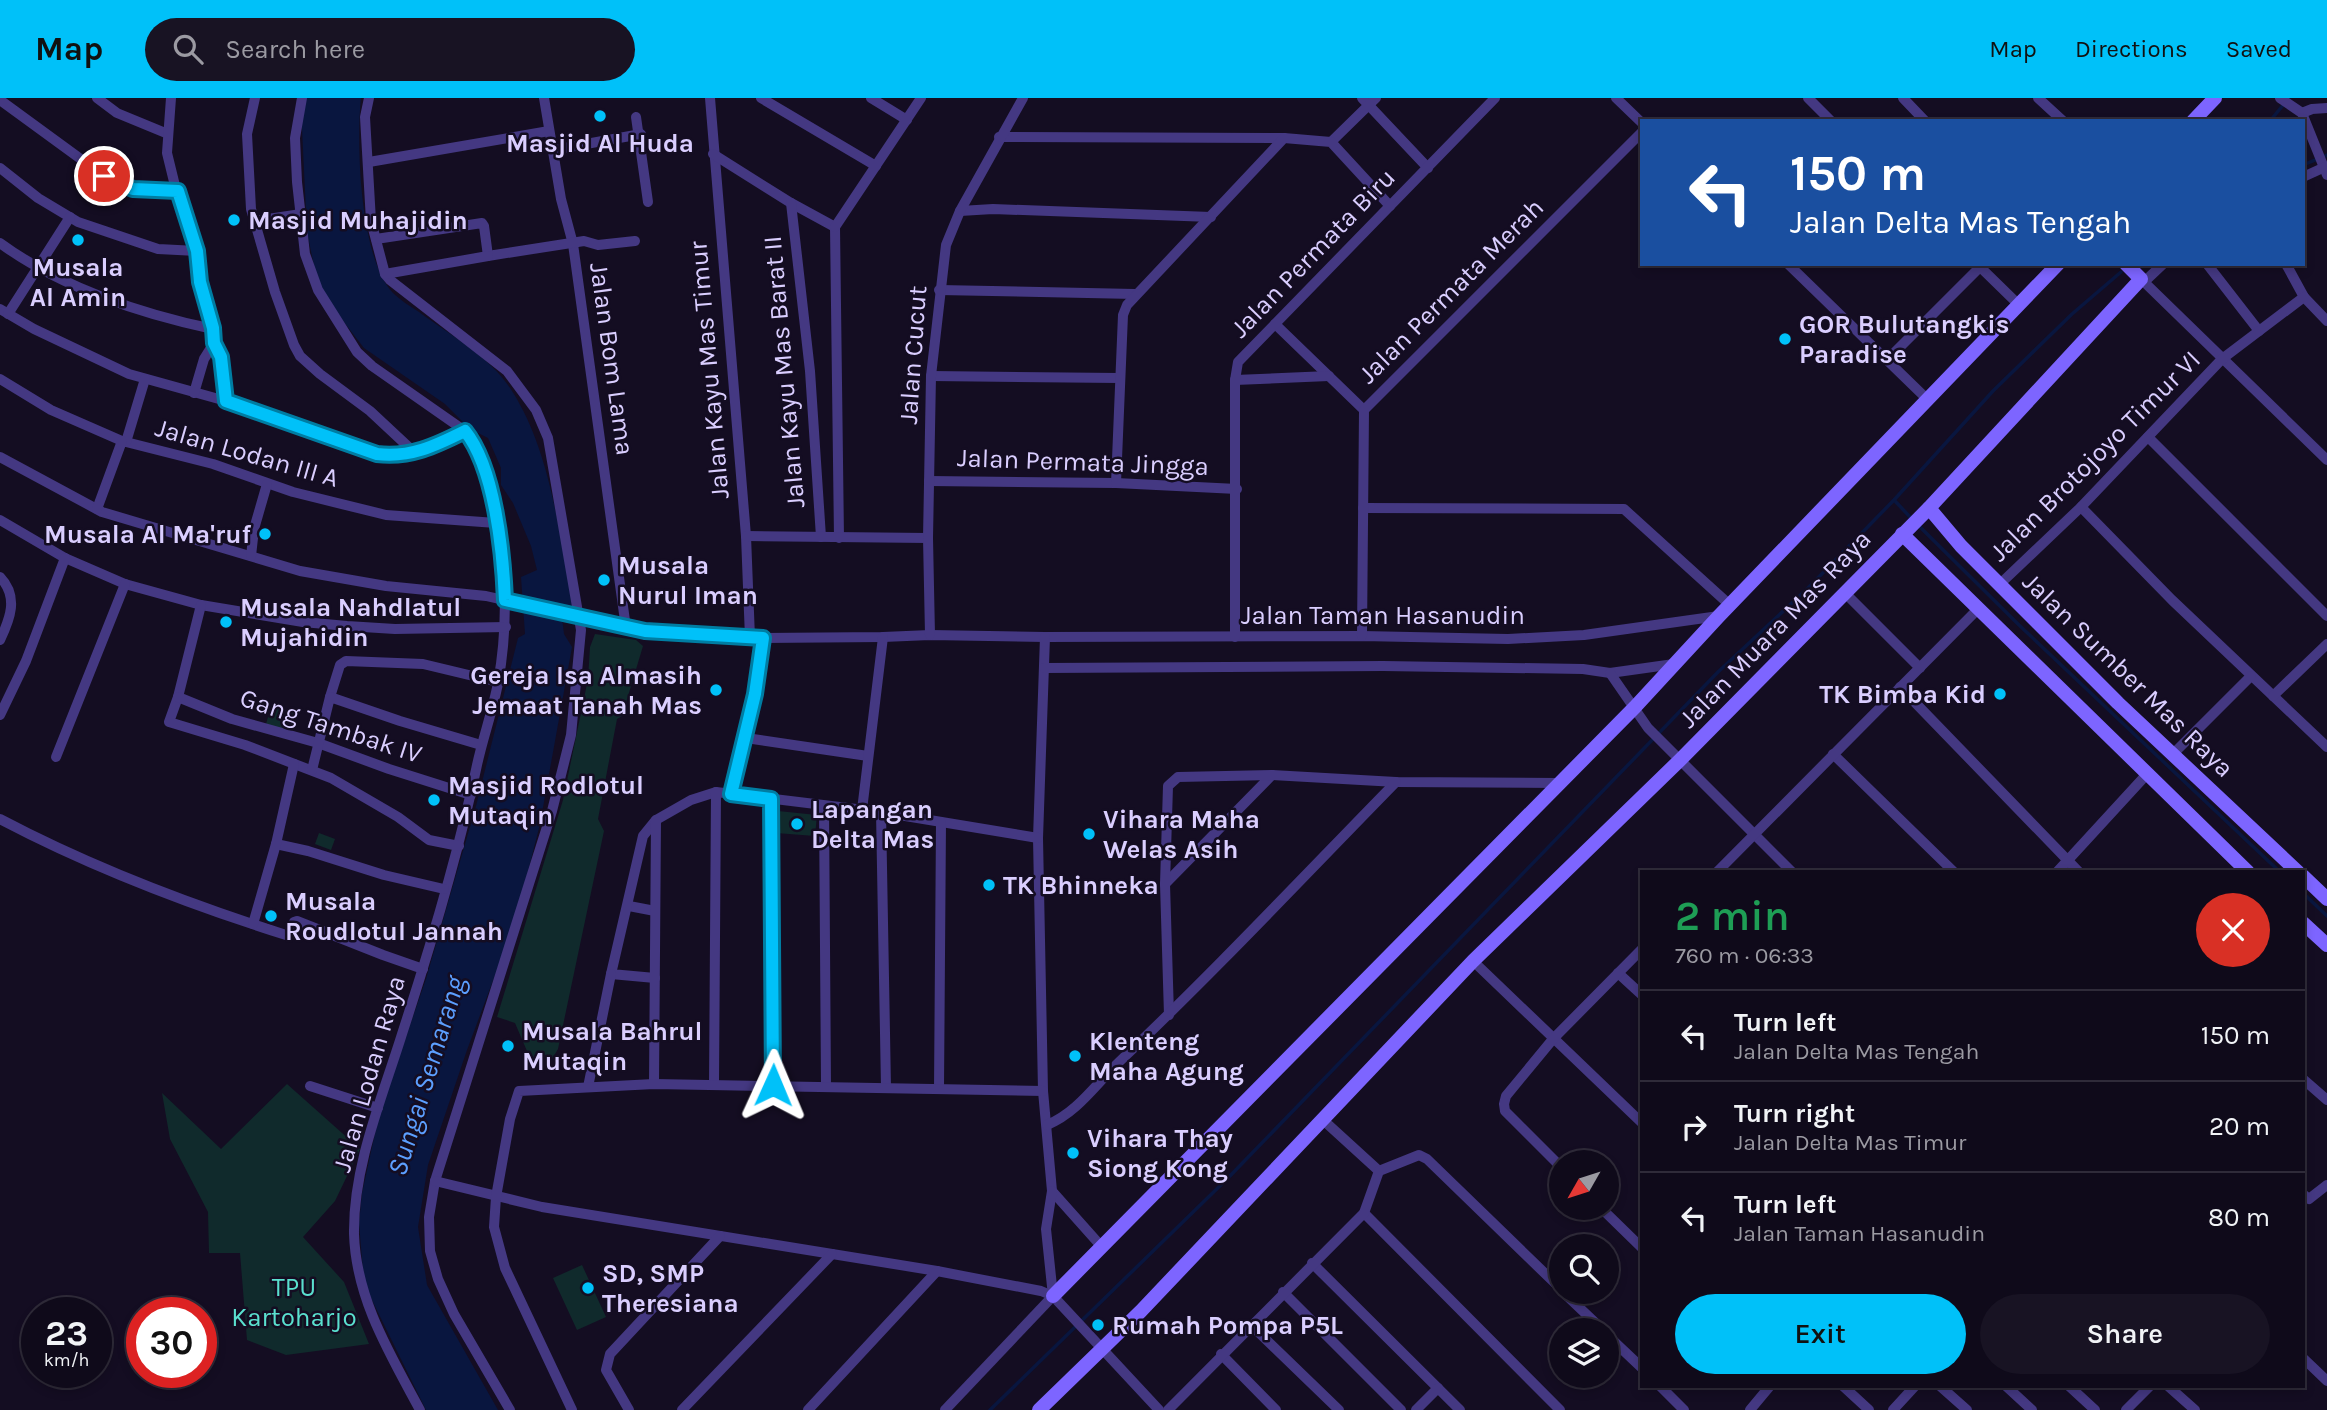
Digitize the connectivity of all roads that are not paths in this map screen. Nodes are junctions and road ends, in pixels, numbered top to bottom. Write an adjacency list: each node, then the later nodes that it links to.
1 (97, 98): 33 (street)
2 (171, 98): 33 (street)
3 (255, 98): 55 (street)
4 (302, 98): 52 (street, Jalan Lodan Raya)
5 (369, 98): 41 (street)
6 (544, 98): 32 (street, Jalan Bom Lama)
7 (710, 98): 40 (street, Jalan Kayu Mas Timur)
8 (761, 98): 42 (street)
9 (870, 98): 29 (street)
10 (921, 98): 29 (street)
11 (1495, 98): 44 (street, Jalan Permata Biru)
12 (1616, 98): 30 (street)
13 (1808, 98): 24 (street)
14 (1903, 98): 25 (street)
15 (2038, 98): 26 (street)
16 (2215, 98): 27 (street)
17 (1019, 99): 36 (street, Jalan Cucut)
18 (2281, 99): 22 (street)
19 (0, 100): 47 (street)
20 (1370, 100): 38 (street); 44 (street)
21 (2327, 108): 22 (street)
22 (2300, 112): 28 (street)
23 (636, 117): 34 (street)
24 (1829, 119)
25 (1923, 119)
26 (2061, 119)
27 (2195, 119)
28 (2303, 119)
29 (906, 120): 42 (street)
30 (1640, 121)
31 (2305, 124): 45 (street)
32 (549, 131): 39 (street, Jalan Bom Lama); 41 (street)
33 (168, 134): 47 (street)
34 (639, 134): 39 (street); 48 (street)
35 (1640, 134): 94 (street, Jalan Permata Merah)
36 (999, 137): 37 (street); 51 (street, Jalan Cucut)
37 (1284, 138): 38 (street); 54 (street)
38 (1331, 142): 50 (street)
39 (552, 150): 60 (street, Jalan Bom Lama)
40 (713, 154): 49 (street); 112 (street, Jalan Kayu Mas Timur)
41 (369, 162): 57 (street)
42 (876, 166): 56 (street)
43 (0, 168): 53 (street)
44 (1428, 168): 50 (street, Jalan Permata Biru)
45 (2325, 169): 46 (street)
46 (2305, 176)
47 (178, 191): 61 (street)
48 (648, 202)
49 (791, 203): 56 (street); 113 (street, Jalan Kayu Mas Barat II)
50 (1390, 206): 79 (street, Jalan Permata Biru)
51 (960, 211): 54 (street); 73 (street, Jalan Cucut)
52 (301, 214): 55 (street); 95 (street, Jalan Lodan Raya)
53 (70, 217): 61 (street); 70 (street)
54 (1211, 217): 74 (street)
55 (254, 221): 98 (street)
56 (835, 227): 114 (street)
57 (376, 239): 62 (street); 71 (street)
58 (635, 241): 60 (street)
59 (0, 243): 70 (street)
60 (572, 244): 62 (street); 130 (street, Jalan Bom Lama)
61 (197, 251): 80 (street)
62 (488, 256): 71 (street)
63 (1790, 266): 84 (street)
64 (1978, 266): 84 (street)
65 (1980, 266): 76 (street)
66 (2056, 266): 76 (street)
67 (2158, 266): 72 (street)
68 (2209, 266): 81 (street)
69 (2287, 266): 75 (street)
70 (38, 267): 77 (street); 80 (street)
71 (385, 274): 126 (street)
72 (2136, 274): 83 (street); 108 (street, Jalan Muara Mas Raya)
73 (939, 290): 74 (street); 85 (street, Jalan Cucut)
74 (1135, 294): 87 (street)
75 (2304, 297): 78 (street); 81 (street, Jalan Brotojoyo Timur VI)
76 (2019, 305): 92 (street)
77 (4, 312): 89 (street)
78 (2327, 321)
79 (1275, 324): 86 (street); 90 (street, Jalan Permata Biru)
80 (213, 328): 82 (street)
81 (2259, 331): 83 (street, Jalan Brotojoyo Timur VI)
82 (214, 343): 91 (street); 93 (street)
83 (2222, 359): 96 (street, Jalan Brotojoyo Timur VI); 100 (street)
84 (1887, 360): 92 (street)
85 (931, 376): 87 (street); 101 (street, Jalan Cucut)
86 (1329, 376): 90 (street); 94 (street)
87 (1119, 378): 102 (street)
88 (0, 379): 97 (street, Jalan Lodan III A)
89 (145, 379): 91 (street); 97 (street)
90 (1235, 380): 104 (street, Jalan Permata Biru)
91 (194, 393): 93 (street)
92 (1928, 400): 124 (street)
93 (226, 401): 98 (street)
94 (1364, 410): 106 (street, Jalan Permata Merah)
95 (465, 431): 98 (street); 110 (street, Jalan Lodan Raya)
96 (2148, 437): 105 (street, Jalan Brotojoyo Timur VI); 128 (street)
97 (124, 441): 103 (street, Jalan Lodan III A); 107 (street)
98 (415, 453)
99 (0, 457): 107 (street, Jalan Taman Hasanudin)
100 (2327, 460)
101 (929, 481): 102 (street, Jalan Permata Jingga); 115 (street, Jalan Cucut)
102 (1116, 483): 104 (street, Jalan Permata Jingga)
103 (267, 484): 110 (street, Jalan Lodan III A); 116 (street)
104 (1237, 489): 134 (street, Jalan Permata Biru)
105 (2081, 507): 120 (street, Jalan Brotojoyo Timur VI); 144 (street)
106 (1363, 508): 124 (street); 132 (street, Jalan Permata Merah)
107 (97, 509): 116 (street, Jalan Taman Hasanudin)
108 (1927, 510): 111 (street, Jalan Muara Mas Raya); 120 (street, Jalan Sumber Mas Raya)
109 (0, 520): 117 (street)
110 (496, 523): 122 (street, Jalan Lodan Raya)
111 (1903, 533): 121 (street, Jalan Muara Mas Raya); 125 (street)
112 (746, 536): 113 (street); 135 (street, Jalan Kayu Mas Timur)
113 (821, 537): 114 (street)
114 (839, 538): 115 (street)
115 (928, 538): 131 (street, Jalan Cucut)
116 (251, 556): 122 (street, Jalan Taman Hasanudin)
117 (65, 558): 119 (street); 151 (street)
118 (0, 577): 138 (street)
119 (125, 584): 123 (street); 159 (street)
120 (2000, 584): 158 (street, Jalan Sumber Mas Raya)
121 (1845, 593): 141 (street); 160 (street, Jalan Muara Mas Raya)
122 (510, 601): 126 (street, Jalan Taman Hasanudin); 129 (street, Jalan Lodan Raya)
123 (201, 606): 129 (street); 149 (street)
124 (1731, 606): 127 (street)
125 (1978, 609): 141 (street); 163 (street)
126 (577, 616): 130 (street, Jalan Taman Hasanudin); 224 (street)
127 (1719, 616): 132 (street, Jalan Taman Hasanudin); 140 (street)
128 (2327, 617)
129 (506, 627): 145 (street, Jalan Lodan Raya)
130 (626, 628): 135 (street, Jalan Taman Hasanudin)
131 (930, 635): 133 (street, Jalan Taman Hasanudin); 137 (street, Jalan Taman Hasanudin)
132 (1362, 636): 134 (street, Jalan Taman Hasanudin)
133 (1045, 637): 134 (street, Jalan Taman Hasanudin); 142 (street)
134 (1235, 637)
135 (750, 638): 136 (street, Jalan Taman Hasanudin)
136 (763, 638): 137 (street, Jalan Taman Hasanudin); 152 (street)
137 (883, 638): 157 (street)
138 (0, 640)
139 (2327, 643): 148 (street)
140 (1674, 664): 143 (street, Jalan Taman Hasanudin); 150 (street)
141 (1920, 667): 146 (street)
142 (1044, 668): 143 (street, Jalan Taman Hasanudin); 178 (street)
143 (1610, 673): 150 (street)
144 (2251, 676): 148 (street); 158 (street)
145 (498, 682): 147 (street); 154 (street, Jalan Lodan Raya)
146 (1900, 687): 156 (street); 181 (street)
147 (330, 696): 153 (street); 154 (street)
148 (2273, 696): 155 (street)
149 (178, 697): 153 (street, Gang Tambak IV); 161 (street, Gang Tambak IV)
150 (1635, 707): 160 (street); 166 (street)
151 (0, 715)
152 (746, 738): 157 (street); 168 (street)
153 (318, 743): 162 (street); 169 (street, Gang Tambak IV)
154 (481, 745): 169 (street, Jalan Lodan Raya)
155 (2327, 747)
156 (1833, 754): 177 (street); 184 (street)
157 (868, 755): 172 (street)
158 (2172, 755): 188 (street, Jalan Sumber Mas Raya)
159 (56, 757)
160 (1680, 760): 177 (street); 199 (street, Jalan Muara Mas Raya)
161 (294, 764): 162 (street, Gang Tambak IV); 179 (street)
162 (312, 770): 180 (street, Gang Tambak IV)
163 (2147, 774): 181 (street); 187 (street)
164 (1272, 775): 165 (street); 190 (street); 190 (street)
165 (1396, 782): 166 (street); 205 (street)
166 (1559, 783): 232 (street)
167 (716, 792): 168 (street); 175 (street); 209 (street)
168 (731, 794): 170 (street)
169 (471, 795): 180 (street, Jalan Lodan Raya)
170 (771, 799): 171 (street); 210 (street)
171 (824, 806): 172 (street); 212 (street)
172 (862, 810): 173 (street)
173 (881, 812): 176 (street); 214 (street)
174 (0, 819): 195 (street)
175 (656, 820): 193 (street); 194 (street)
176 (941, 822): 178 (street); 215 (street)
177 (1754, 834): 182 (street); 183 (street)
178 (1038, 838): 216 (street)
179 (276, 844): 191 (street); 195 (street)
180 (459, 846): 191 (street, Jalan Lodan Raya)
181 (2068, 861): 185 (street); 186 (street)
182 (1719, 870)
183 (1790, 870)
184 (1952, 870)
185 (2059, 870)
186 (2077, 870)
187 (2246, 870)
188 (2296, 870)
189 (2305, 878): 192 (street)
190 (1165, 884): 205 (street)
191 (444, 889): 200 (street, Jalan Lodan Raya)
192 (2327, 898)
193 (629, 906): 194 (street); 202 (street)
194 (655, 911): 203 (street)
195 (253, 924): 200 (street)
196 (2305, 925): 197 (street)
197 (2327, 945)
198 (1640, 951): 201 (street)
199 (1474, 961): 206 (street); 219 (street, Jalan Muara Mas Raya)
200 (423, 969): 218 (street, Jalan Lodan Raya)
201 (1618, 973): 204 (street); 206 (street)
202 (611, 974): 203 (street); 213 (street)
203 (655, 978): 208 (street)
204 (1640, 993)
205 (1170, 1014): 221 (street)
206 (1553, 1039): 220 (street); 222 (street)
207 (2305, 1081): 217 (street)
208 (654, 1084): 209 (street); 213 (street)
209 (714, 1085): 210 (street)
210 (773, 1085): 212 (street)
211 (310, 1086): 218 (street)
212 (826, 1086): 214 (street)
213 (588, 1087): 227 (street)
214 (886, 1088): 215 (street)
215 (939, 1089): 216 (street)
216 (1043, 1091): 221 (street)
217 (2327, 1100)
218 (378, 1108): 260 (street, Jalan Lodan Raya)
219 (1322, 1119): 223 (street); 243 (street, Jalan Muara Mas Raya)
220 (1640, 1121)
221 (1047, 1125): 226 (street)
222 (1549, 1155)
223 (1379, 1171): 229 (street); 237 (street)
224 (435, 1181): 227 (street); 261 (street)
225 (2327, 1185): 228 (street)
226 (1052, 1191): 232 (street); 239 (street)
227 (496, 1197): 231 (street); 262 (street)
228 (2306, 1197)
229 (1364, 1213): 235 (street); 275 (street)
230 (1613, 1220): 233 (street)
231 (720, 1236): 234 (street); 263 (street)
232 (1101, 1246): 239 (street)
233 (1640, 1246)
234 (832, 1254): 236 (street); 264 (street)
235 (1312, 1263): 238 (street); 249 (street)
236 (937, 1271): 239 (street); 265 (street)
237 (1549, 1277)
238 (1283, 1292): 242 (street); 272 (street)
239 (1050, 1295): 243 (street); 266 (street)
240 (1576, 1304): 241 (street)
241 (1590, 1318)
242 (1251, 1325): 245 (street); 271 (street)
243 (1098, 1346): 267 (street, Jalan Muara Mas Raya); 268 (street)
244 (1619, 1346): 247 (street)
245 (1221, 1354): 269 (street); 270 (street)
246 (2305, 1361): 248 (street)
247 (1640, 1366)
248 (2327, 1381)
249 (1438, 1388): 273 (street); 274 (street)
250 (1662, 1388): 259 (street)
251 (1768, 1388): 276 (street)
252 (1845, 1388): 277 (street)
253 (1913, 1388): 278 (street)
254 (1942, 1388): 279 (street)
255 (2008, 1388): 280 (street)
256 (2071, 1388): 281 (street)
257 (2148, 1388): 282 (street)
258 (2170, 1388): 283 (street)
259 (1676, 1407)
260 (420, 1410)
261 (510, 1410)
262 (572, 1410)
263 (629, 1410)
264 (682, 1410)
265 (808, 1410)
266 (945, 1410)
267 (1039, 1410)
268 (1159, 1410)
269 (1168, 1410)
270 (1276, 1410)
271 (1339, 1410)
272 (1401, 1410)
273 (1416, 1410)
274 (1461, 1410)
275 (1560, 1410)
276 (1750, 1410)
277 (1869, 1410)
278 (1892, 1410)
279 (1967, 1410)
280 (2032, 1410)
281 (2095, 1410)
282 (2126, 1410)
283 (2195, 1410)

